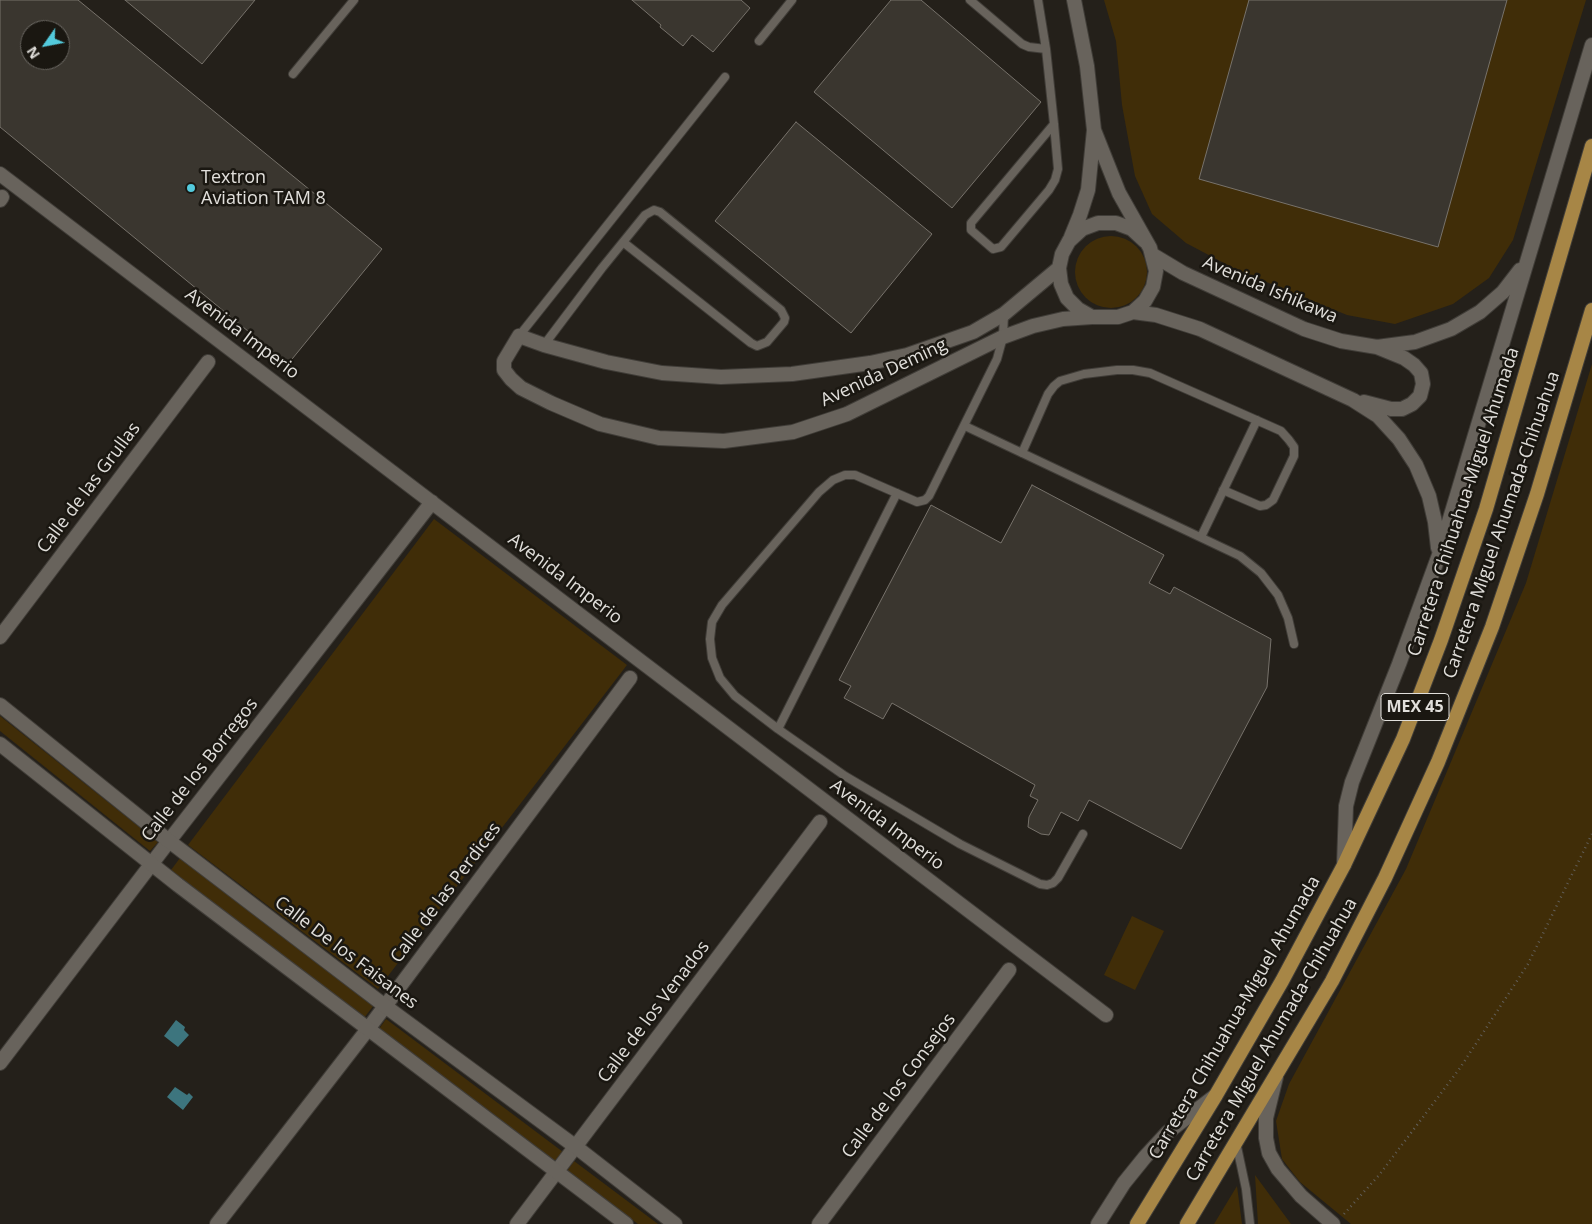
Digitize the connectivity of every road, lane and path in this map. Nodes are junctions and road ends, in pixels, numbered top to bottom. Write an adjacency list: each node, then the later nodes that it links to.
1 (354, 0): 9 (lane)
2 (792, 0): 6 (lane)
3 (970, 0): 8 (lane)
4 (1038, 0): 8 (lane)
5 (1074, 0): 12 (street)
6 (759, 41)
7 (1592, 45): 19 (street)
8 (1046, 49): 11 (lane)
9 (293, 74)
10 (725, 76): 25 (lane)
11 (1054, 124): 11 (lane)
12 (1094, 130): 15 (street); 16 (street)
13 (1592, 146): 50 (main road, Carretera Chihuahua-Miguel Ahumada / MEX 45)
14 (0, 174): 36 (street, Avenida Imperio)
15 (1069, 241): 16 (street); 20 (street)
16 (1145, 241): 18 (street)
17 (623, 242): 17 (lane); 27 (lane)
18 (1153, 256): 22 (street); 28 (street, Avenida Ishikawa)
19 (1526, 263): 28 (street); 38 (street)
20 (1059, 268): 23 (street, Avenida Deming); 24 (street)
21 (1592, 310): 56 (main road, Carretera Miguel Ahumada-Chihuahua / MEX 45)
22 (1133, 312): 24 (street); 30 (street)
23 (1004, 314): 26 (lane); 27 (street, Avenida Deming)
24 (1092, 317): 26 (street, Avenida Deming)
25 (519, 336): 26 (street, Avenida Deming); 27 (street, Avenida Deming)
26 (1004, 337): 32 (lane)
27 (544, 345)
28 (1377, 347): 30 (street)
29 (208, 362): 39 (street, Calle de las Grullas)
30 (1353, 400): 38 (street)
31 (1257, 420): 33 (lane); 34 (lane); 34 (lane)
32 (965, 426): 33 (lane); 35 (lane)
33 (1022, 452): 37 (lane)
34 (1224, 490): 37 (lane)
35 (897, 493): 43 (lane); 43 (lane)
36 (432, 502): 48 (street, Calle de los Borregos); 53 (street, Avenida Imperio)
37 (1201, 537): 40 (lane)
38 (1439, 555): 50 (street)
39 (0, 637)
40 (1294, 644)
41 (630, 678): 52 (street, Calle de las Perdices)
42 (0, 705): 48 (street, Calle De los Faisanes)
43 (778, 729): 46 (lane)
44 (0, 744): 49 (street)
45 (820, 822): 59 (street, Calle de los Venados)
46 (1084, 834)
47 (1592, 834): 61 (path)
48 (169, 841): 49 (street, Calle de los Borregos); 52 (street, Calle De los Faisanes)
49 (152, 864): 54 (street); 55 (street, Calle de los Borregos)
50 (1344, 865): 57 (main road, Carretera Chihuahua-Miguel Ahumada / MEX 45)
51 (1009, 970): 66 (street, Calle de los Consejos)
52 (385, 1006): 54 (street, Calle de las Perdices); 59 (street, Calle De los Faisanes)
53 (1106, 1015)
54 (368, 1029): 60 (street); 62 (street, Calle de las Perdices)
55 (0, 1063)
56 (1277, 1073): 58 (main road, Carretera Miguel Ahumada-Chihuahua / MEX 45); 61 (street)
57 (1216, 1095): 67 (street); 68 (main road, Carretera Chihuahua-Miguel Ahumada / MEX 45)
58 (1236, 1142): 69 (main road, Carretera Miguel Ahumada-Chihuahua / MEX 45); 70 (lane)
59 (576, 1147): 60 (street, Calle de los Venados); 65 (street, Calle De los Faisanes)
60 (558, 1171): 63 (street, Calle de los Venados); 64 (street)
61 (1337, 1220)
62 (217, 1224)
63 (518, 1224)
64 (626, 1224)
65 (675, 1224)
66 (818, 1224)
67 (1098, 1224)
68 (1136, 1224)
69 (1187, 1224)
70 (1250, 1224)

